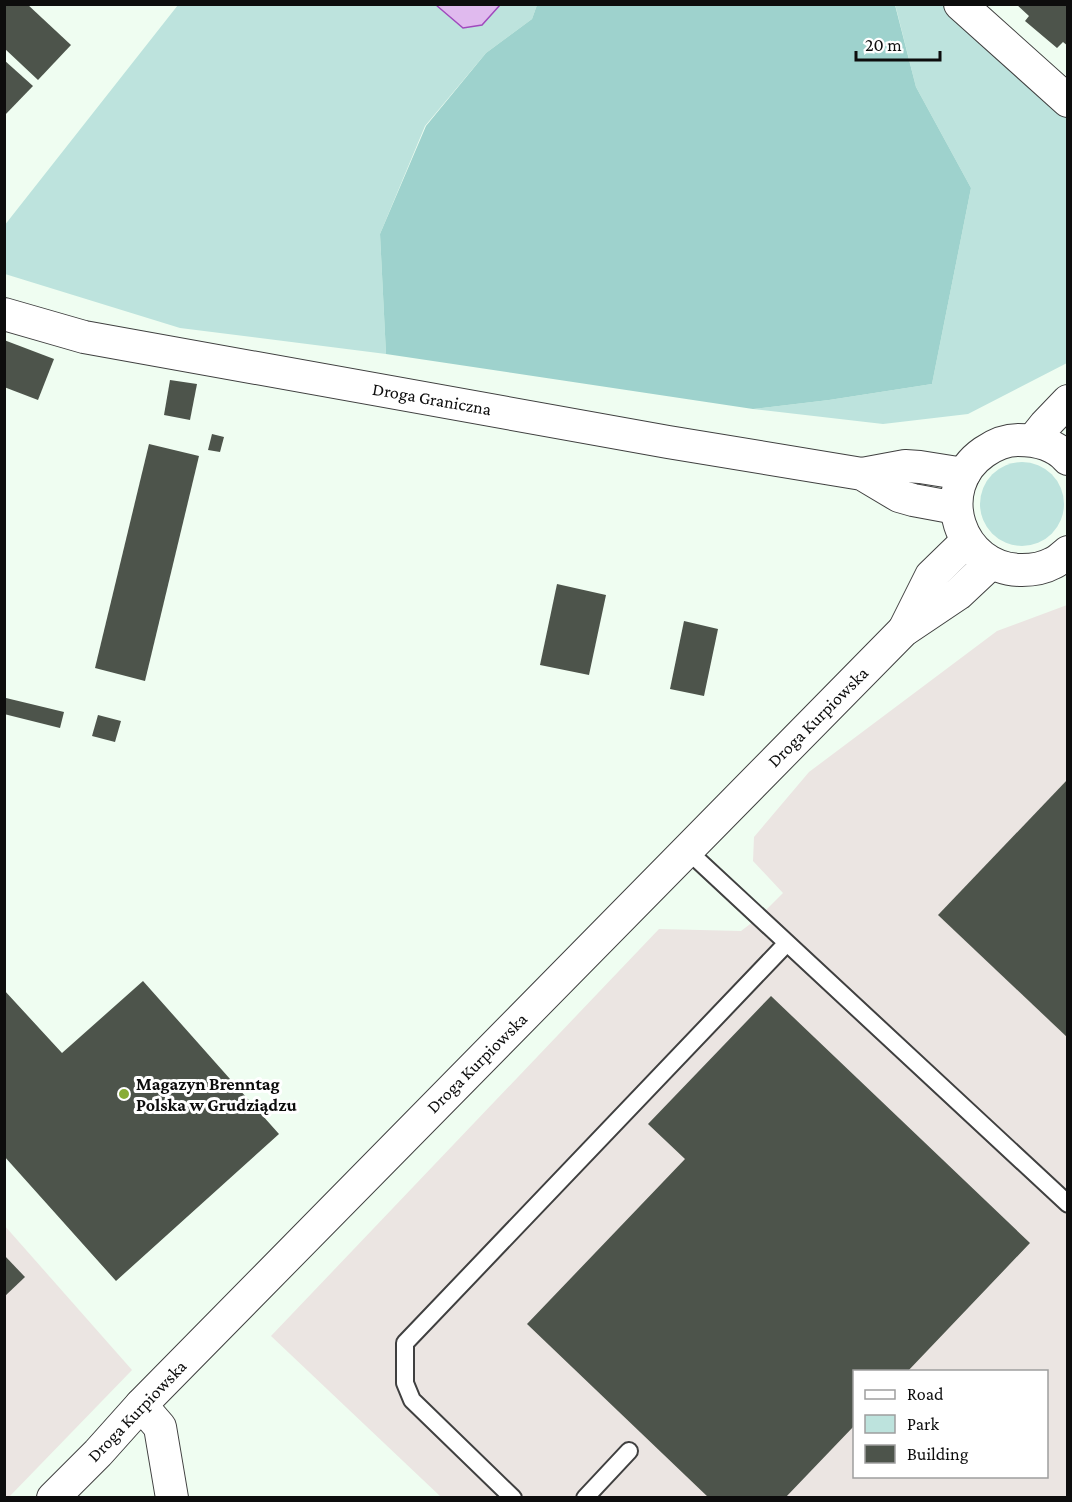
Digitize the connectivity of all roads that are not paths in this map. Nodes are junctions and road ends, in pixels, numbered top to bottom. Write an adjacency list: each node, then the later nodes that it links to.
1 (960, 4): 2 (street)
2 (1068, 101)
3 (4, 314): 7 (street, Droga Graniczna)
4 (1068, 401): 5 (street)
5 (1033, 440): 6 (street); 8 (street)
6 (1066, 453)
7 (862, 474): 8 (street, Droga Graniczna); 9 (street, Droga Graniczna)
8 (964, 474): 9 (street)
9 (956, 508): 10 (street)
10 (967, 541): 12 (street); 13 (street, Droga Kurpiowska)
11 (1068, 552): 12 (street)
12 (991, 563): 13 (street, Droga Kurpiowska)
13 (903, 631): 14 (street, Droga Kurpiowska)
14 (687, 850): 15 (lane); 17 (street, Droga Kurpiowska)
15 (786, 944): 16 (lane); 21 (lane)
16 (1068, 1204)
17 (141, 1404): 19 (street, Droga Kurpiowska); 20 (street)
18 (629, 1451): 22 (lane)
19 (52, 1497)
20 (172, 1497)
21 (513, 1497)
22 (585, 1497)

